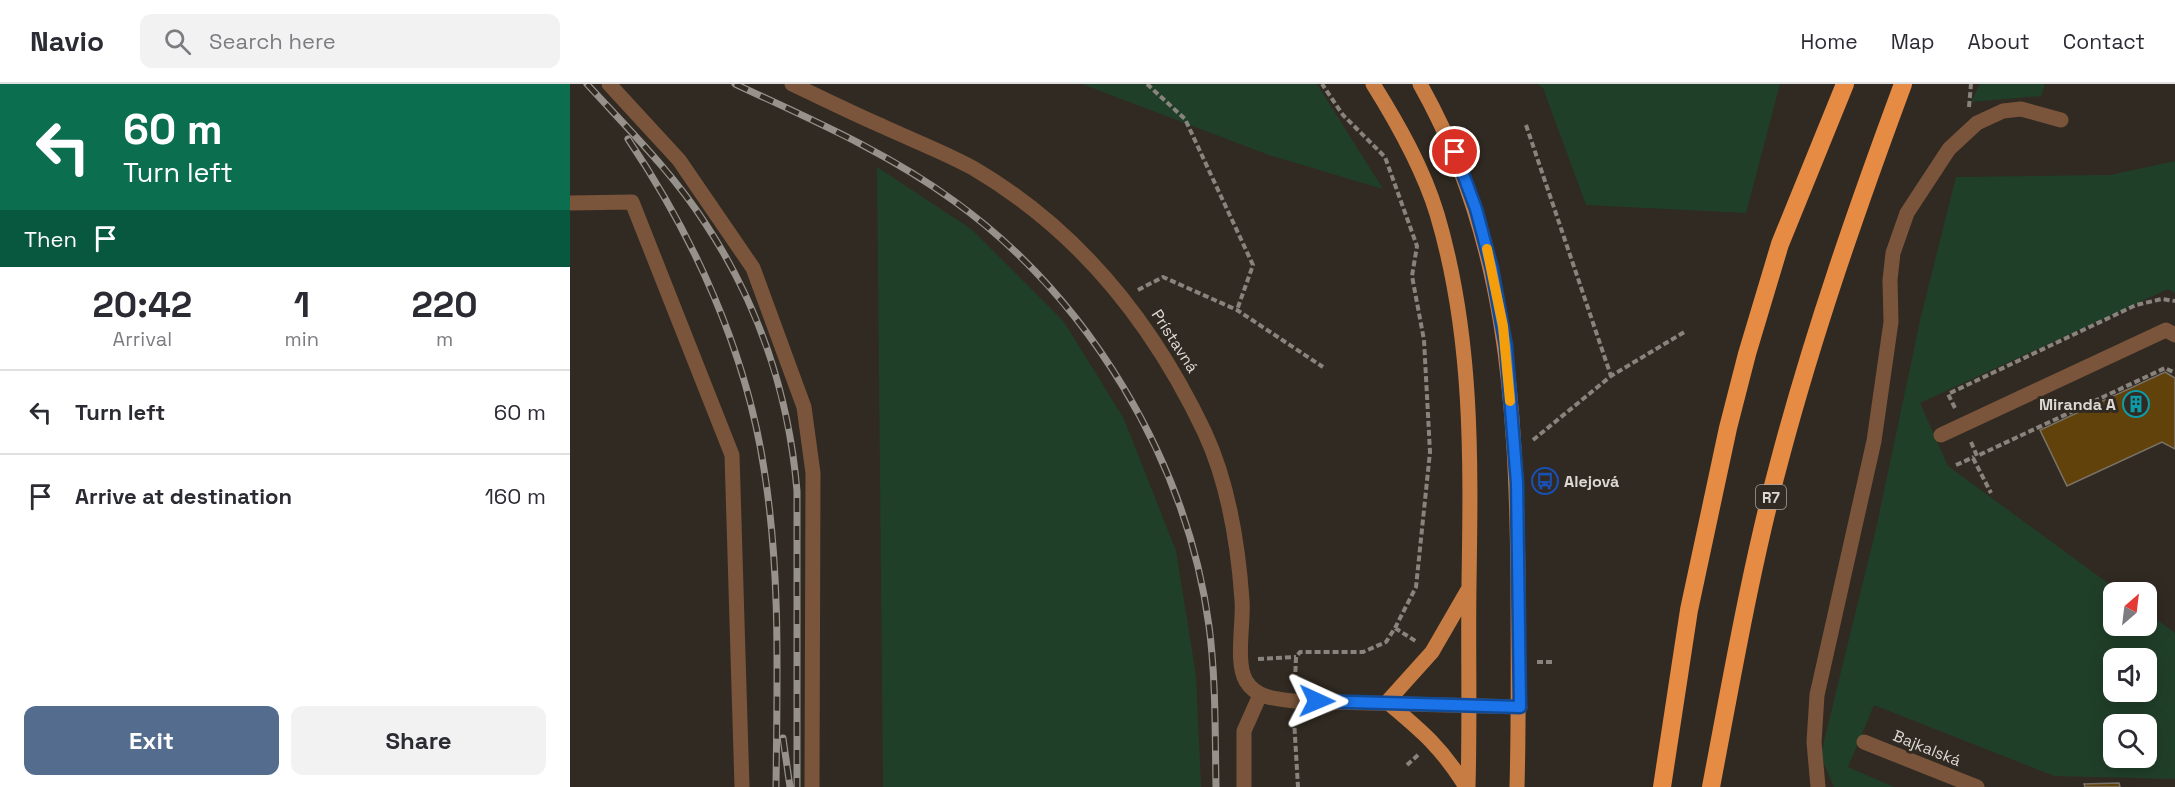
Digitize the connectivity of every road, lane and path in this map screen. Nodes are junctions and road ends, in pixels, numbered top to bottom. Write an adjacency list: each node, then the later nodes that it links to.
1 (609, 84): 36 (street)
2 (792, 84): 12 (street, Prístavná)
3 (1147, 84): 13 (path)
4 (1322, 84): 23 (path)
5 (1373, 84): 22 (main road)
6 (1420, 84): 19 (main road)
7 (1845, 84): 41 (highway)
8 (1903, 84): 42 (highway, R7)
9 (2061, 120): 43 (street)
10 (1526, 125): 17 (path)
11 (570, 203): 35 (street)
12 (1124, 298): 13 (path); 26 (street, Prístavná)
13 (1237, 310): 16 (path)
14 (1686, 331): 17 (path)
15 (2171, 332): 18 (street)
16 (1323, 367)
17 (1611, 376): 19 (path)
18 (1941, 435)
19 (1514, 449): 33 (main road)
20 (1956, 465): 21 (path)
21 (1991, 493)
22 (1469, 588): 31 (main road); 32 (main road)
23 (1395, 628): 24 (path); 25 (path)
24 (1422, 645)
25 (1296, 657): 26 (path); 30 (path)
26 (1241, 658): 29 (street, Prístavná)
27 (1535, 662): 28 (path)
28 (1555, 662)
29 (1260, 695): 30 (street); 37 (street)
30 (1294, 701): 31 (street); 38 (path)
31 (1387, 702): 32 (street); 39 (main road)
32 (1470, 705): 33 (street); 39 (main road)
33 (1520, 707): 40 (main road)
34 (1864, 742): 44 (street, Bajkalská)
35 (742, 787)
36 (812, 787)
37 (1244, 787)
38 (1298, 787)
39 (1467, 787)
40 (1517, 787)
41 (1662, 787)
42 (1712, 787)
43 (1818, 787)
44 (1977, 787)

